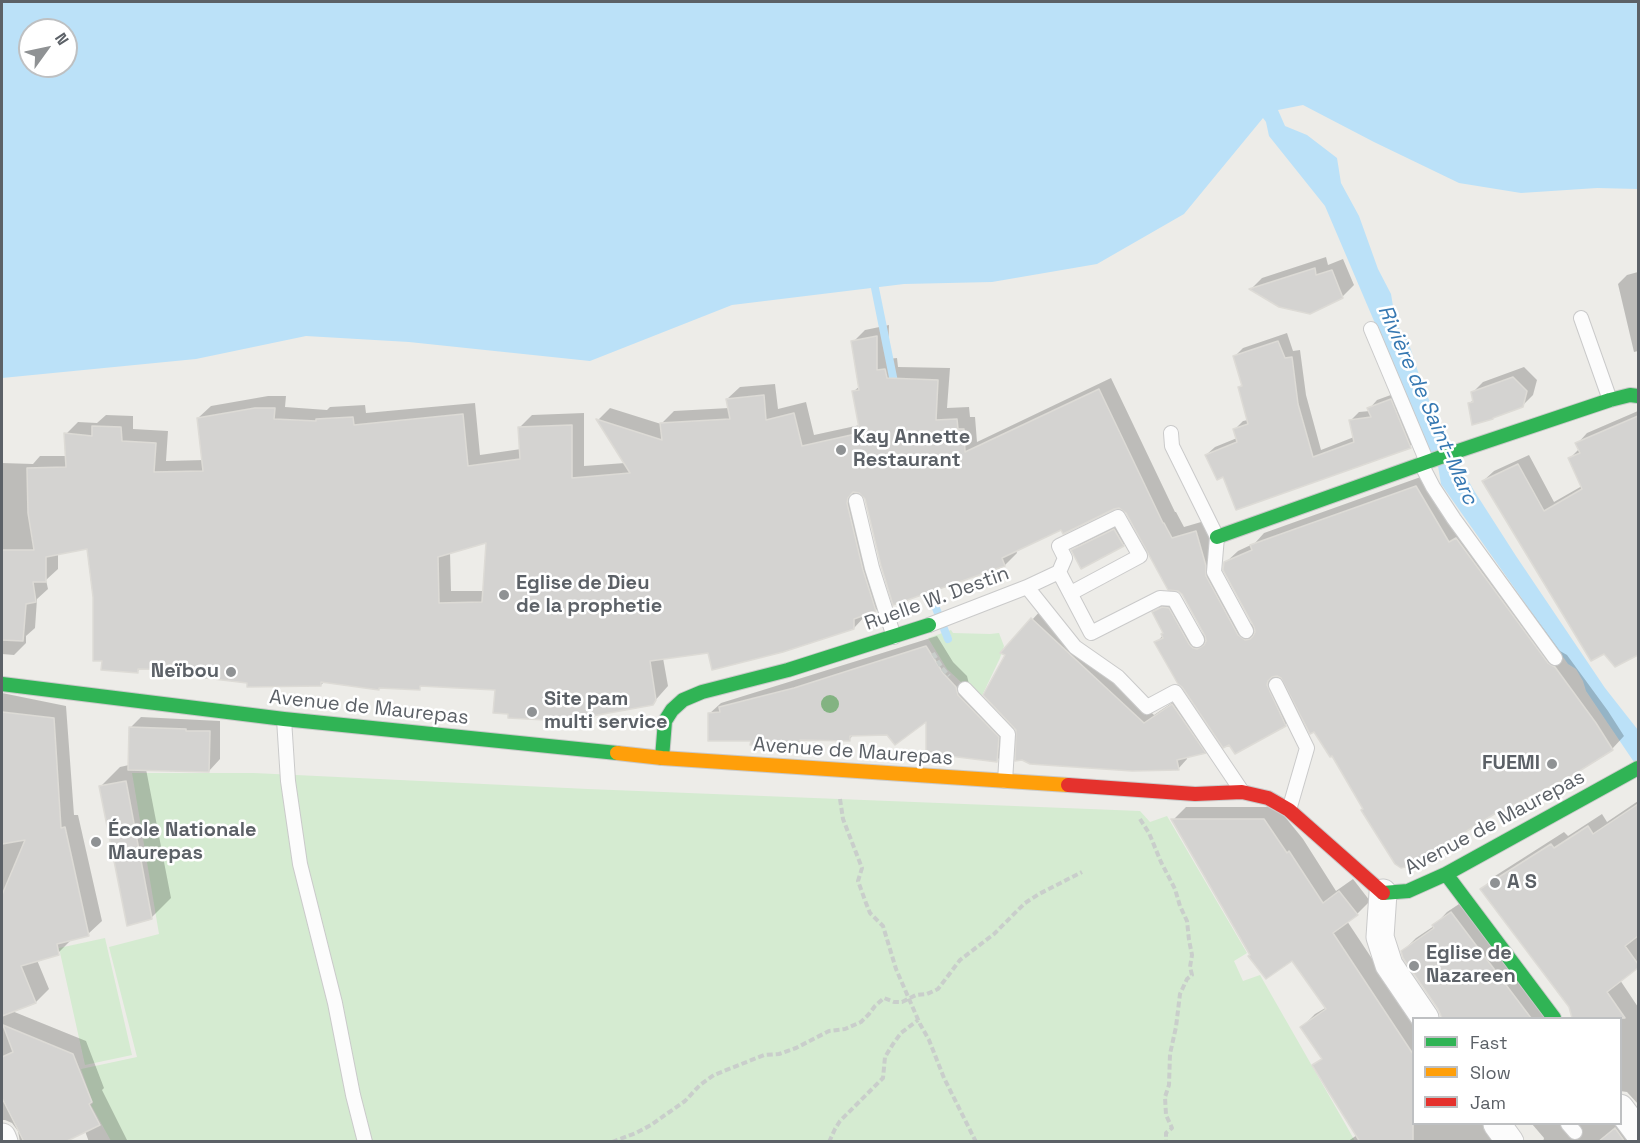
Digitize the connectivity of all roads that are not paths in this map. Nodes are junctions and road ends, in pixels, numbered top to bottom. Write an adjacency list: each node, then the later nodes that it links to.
1 (1581, 318): 4 (lane)
2 (1371, 329): 6 (lane)
3 (1638, 396): 4 (street)
4 (1610, 400): 6 (street)
5 (1171, 433): 8 (lane)
6 (1427, 462): 8 (street); 16 (lane)
7 (856, 501): 14 (lane)
8 (1217, 537): 13 (lane)
9 (1059, 572): 10 (lane); 11 (lane); 11 (lane)
10 (1027, 587): 12 (lane, Ruelle W. Destin); 24 (lane, Ruelle W. Destin)
11 (1071, 594): 15 (lane)
12 (924, 627): 14 (street, Ruelle W. Destin)
13 (1246, 631)
14 (894, 637): 21 (street, Ruelle W. Destin)
15 (1197, 640)
16 (1555, 658)
17 (2, 684): 20 (street, Avenue de Maurepas)
18 (1276, 685): 25 (lane)
19 (964, 689): 23 (lane)
20 (284, 719): 21 (street, Avenue de Maurepas); 35 (lane)
21 (662, 758): 23 (street, Avenue de Maurepas)
22 (1636, 772): 26 (street, Avenue de Maurepas)
23 (1005, 781): 24 (street, Avenue de Maurepas)
24 (1242, 792): 25 (street, Avenue de Maurepas)
25 (1289, 810): 27 (street, Avenue de Maurepas)
26 (1446, 873): 27 (street, Avenue de Maurepas); 29 (street)
27 (1383, 892): 28 (street)
28 (1424, 1017)
29 (1553, 1017)
30 (1622, 1111): 32 (street)
31 (1498, 1125): 36 (street)
32 (1638, 1132)
33 (2, 1137): 34 (street)
34 (4, 1142)
35 (365, 1142)
36 (1509, 1142)

